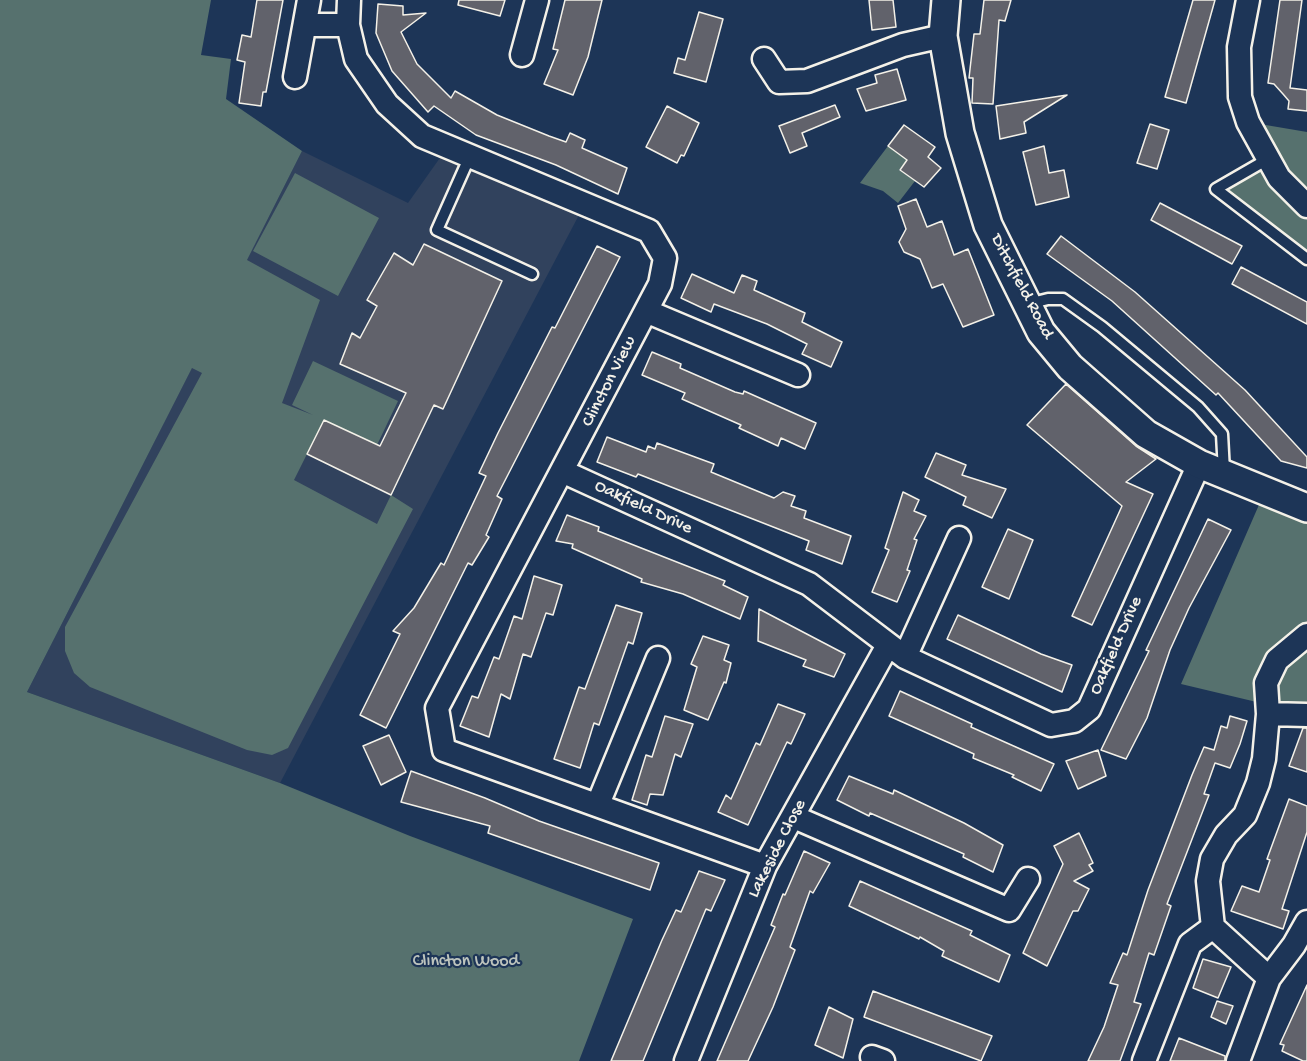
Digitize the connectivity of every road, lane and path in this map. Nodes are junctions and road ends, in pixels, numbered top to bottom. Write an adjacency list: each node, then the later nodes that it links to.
1 (309, 0): 6 (street)
2 (349, 0): 7 (street, Clincton View)
3 (537, 0): 9 (street)
4 (946, 0): 8 (street, Ditchfield Road)
5 (1248, 0): 13 (street)
6 (305, 25): 7 (street); 11 (street)
7 (348, 25): 12 (street, Clincton View)
8 (943, 36): 10 (street); 17 (street, Ditchfield Road)
9 (522, 55)
10 (764, 59)
11 (295, 77)
12 (470, 156): 16 (lane); 18 (street, Clincton View)
13 (1268, 159): 14 (street); 15 (lane)
14 (1307, 206)
15 (1307, 259)
16 (532, 274)
17 (1028, 304): 20 (street, Ditchfield Road); 20 (lane)
18 (646, 311): 19 (street); 21 (street, Clincton View)
19 (798, 375)
20 (1211, 468): 22 (street, Ditchfield Road); 25 (street, Oakfield Drive)
21 (564, 472): 25 (street, Oakfield Drive); 29 (street, Clincton View)
22 (1307, 508)
23 (959, 538): 25 (street)
24 (1307, 635): 27 (street)
25 (897, 651): 30 (street, Lakeside Close)
26 (658, 658): 29 (street)
27 (1268, 714): 28 (street); 34 (street)
28 (1307, 715)
29 (598, 804): 31 (street, Clincton View)
30 (794, 817): 31 (street, Lakeside Close); 32 (street)
31 (765, 866): 36 (street, Lakeside Close)
32 (1028, 879)
33 (1307, 922): 35 (street)
34 (1213, 927): 35 (street); 37 (street)
35 (1269, 978): 38 (street)
36 (686, 1061)
37 (1144, 1061)
38 (1238, 1061)

